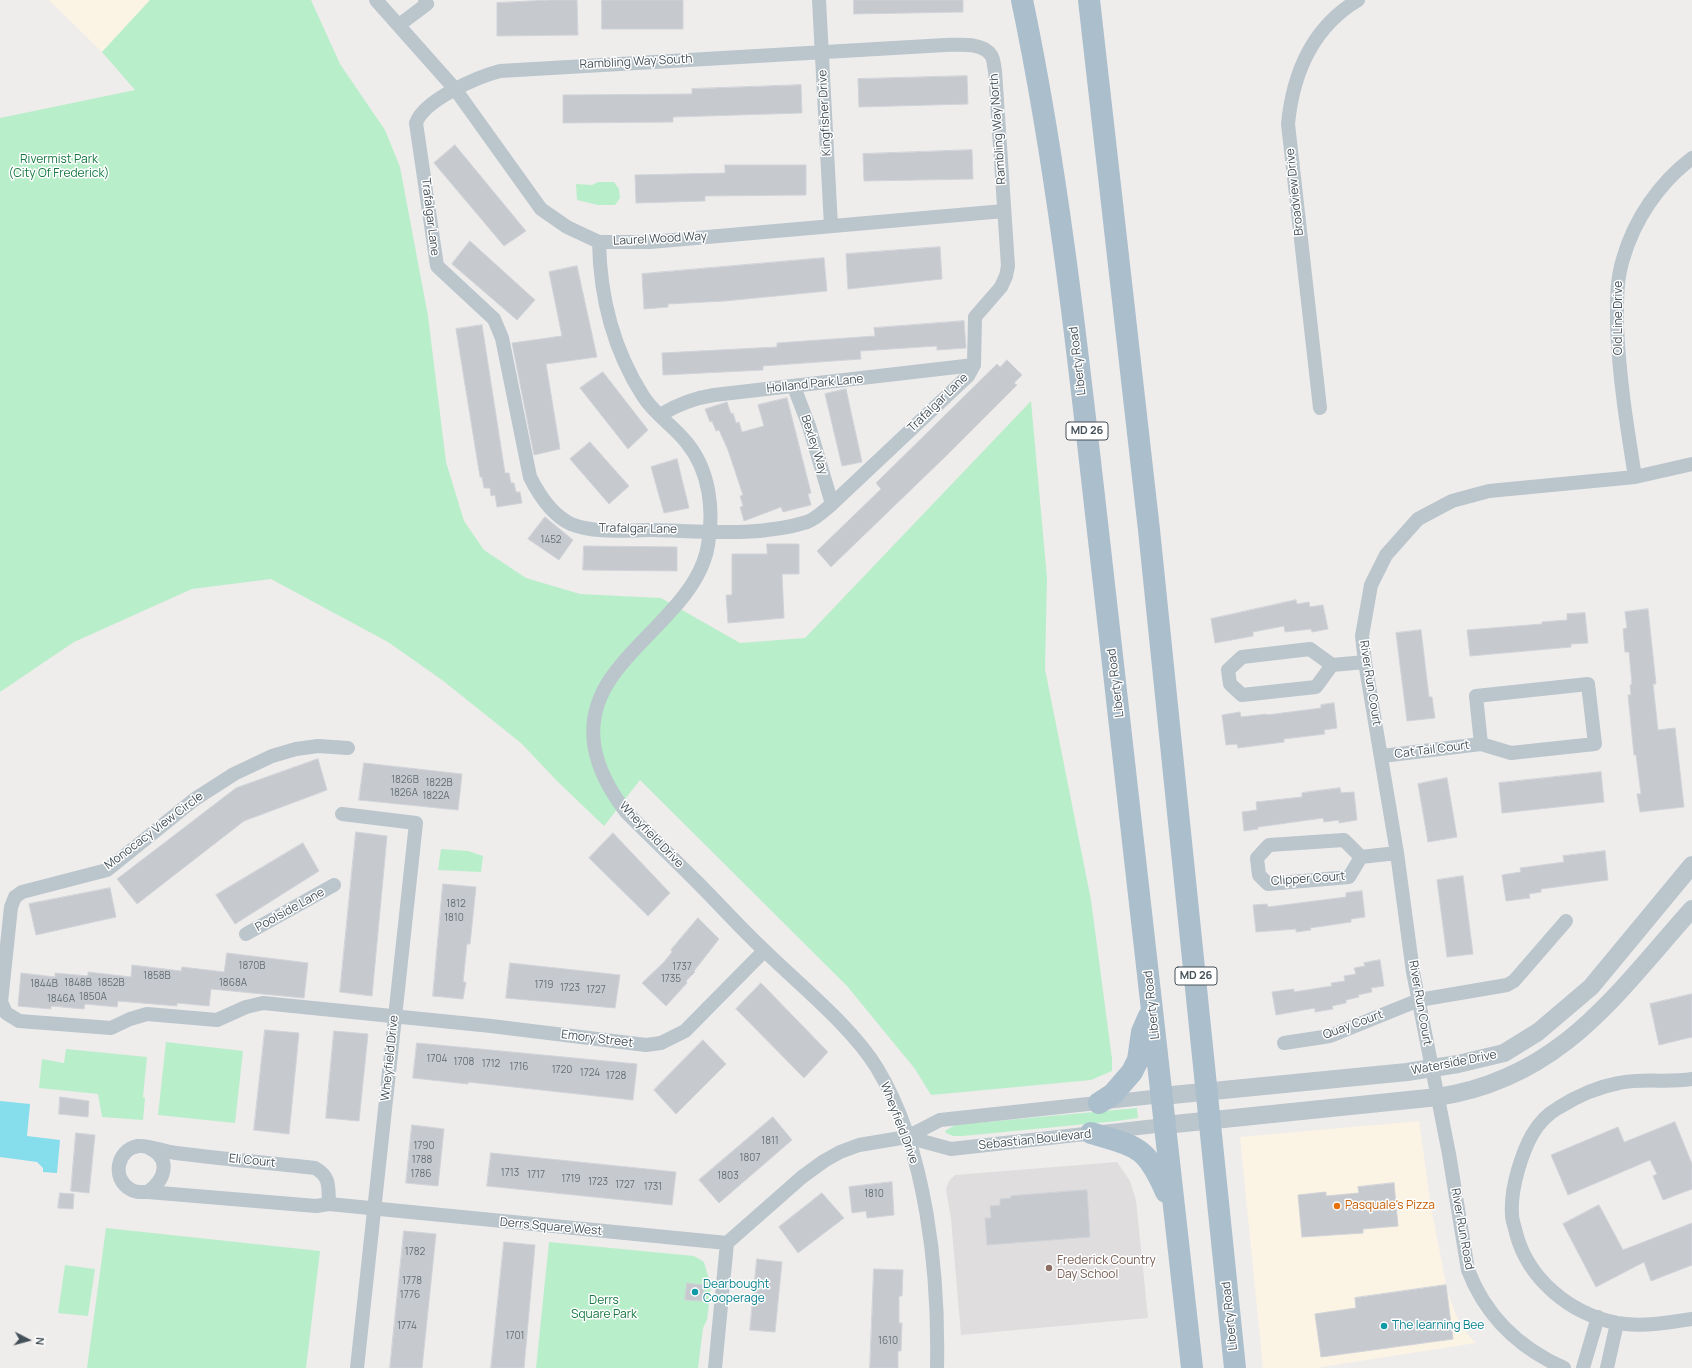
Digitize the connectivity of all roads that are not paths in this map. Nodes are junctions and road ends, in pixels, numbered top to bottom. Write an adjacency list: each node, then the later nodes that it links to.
1 (376, 0): 7 (street, Laurel Wood Way)
2 (425, 0): 7 (street)
3 (819, 0): 8 (street, Kingfisher Drive)
4 (1022, 0): 37 (main road, Liberty Road / MD 26)
5 (1089, 0): 42 (main road, Liberty Road / MD 26)
6 (1358, 0): 16 (street, Broadview Drive)
7 (398, 25): 9 (street, Laurel Wood Way)
8 (822, 52): 9 (street, Rambling Way South); 11 (street, Rambling Way North); 12 (street, Kingfisher Drive)
9 (455, 89): 13 (street, Laurel Wood Way); 21 (street, Trafalgar Lane)
10 (1692, 158): 19 (street, Old Line Drive)
11 (1004, 211): 12 (street, Laurel Wood Way); 14 (street, Rambling Way North)
12 (831, 226): 13 (street, Laurel Wood Way)
13 (599, 242): 17 (street, Wheyfield Drive)
14 (974, 365): 15 (street, Holland Park Lane); 20 (street, Trafalgar Lane)
15 (794, 387): 17 (street, Holland Park Lane); 20 (street, Bexley Way)
16 (1320, 408)
17 (660, 415): 21 (street, Wheyfield Drive)
18 (1692, 464): 19 (street, River Run Court)
19 (1635, 477): 22 (street, River Run Court)
20 (832, 504): 21 (street, Trafalgar Lane)
21 (710, 530): 35 (street, Wheyfield Drive)
22 (1365, 662): 23 (street); 26 (street, River Run Court)
23 (1332, 665): 23 (street)
24 (1482, 744): 24 (street); 26 (street, Cat Tail Court)
25 (348, 748): 38 (street, Monocacy View Circle)
26 (1382, 756): 28 (street, River Run Court)
27 (342, 814): 38 (street, Wheyfield Drive)
28 (1397, 853): 29 (street); 36 (street, River Run Court)
29 (1361, 857): 29 (street, Clipper Court)
30 (1692, 865): 40 (street, Waterside Drive)
31 (334, 885): 34 (street, Poolside Lane)
32 (1692, 909): 44 (street, Waterside Drive)
33 (1566, 921): 36 (street, Quay Court)
34 (246, 934)
35 (764, 951): 38 (street, Emory Street); 49 (street, Wheyfield Drive)
36 (1419, 1000): 39 (street, Quay Court); 40 (street, River Run Court)
37 (1153, 1010): 43 (main road, Liberty Road / MD 26); 45 (main road)
38 (395, 1016): 53 (street, Wheyfield Drive)
39 (1284, 1043)
40 (1432, 1068): 42 (street, Waterside Drive); 44 (street, River Run Court)
41 (1692, 1079): 56 (street)
42 (1208, 1092): 43 (street, Waterside Drive); 46 (main road, Liberty Road / MD 26)
43 (1162, 1096): 45 (street, Sebastian Boulevard); 47 (main road, Liberty Road / MD 26)
44 (1438, 1097): 46 (street, Waterside Drive); 64 (street, River Run Road)
45 (1099, 1103): 49 (street, Sebastian Boulevard)
46 (1210, 1120): 47 (street, Waterside Drive); 63 (main road, Liberty Road / MD 26)
47 (1165, 1125): 48 (street, Sebastian Boulevard); 54 (main road, Liberty Road / MD 26)
48 (1091, 1133): 49 (street, Sebastian Boulevard); 54 (main road)
49 (907, 1137): 55 (street, Sebastian Boulevard); 61 (street, Wheyfield Drive)
50 (146, 1147): 51 (street); 51 (street, Eli Court); 52 (street, Eli Court)
51 (148, 1192): 52 (street, Eli Court)
52 (329, 1204): 53 (street, Eli Court)
53 (374, 1208): 55 (street, Derrs Square West); 59 (street, Wheyfield Drive)
54 (1173, 1208): 62 (main road, Liberty Road / MD 26)
55 (727, 1243): 60 (street)
56 (1598, 1317): 58 (street); 65 (street)
57 (1692, 1320): 58 (street)
58 (1617, 1323): 66 (street)
59 (357, 1368)
60 (716, 1368)
61 (937, 1368)
62 (1192, 1368)
63 (1235, 1368)
64 (1564, 1368)
65 (1583, 1368)
66 (1606, 1368)

